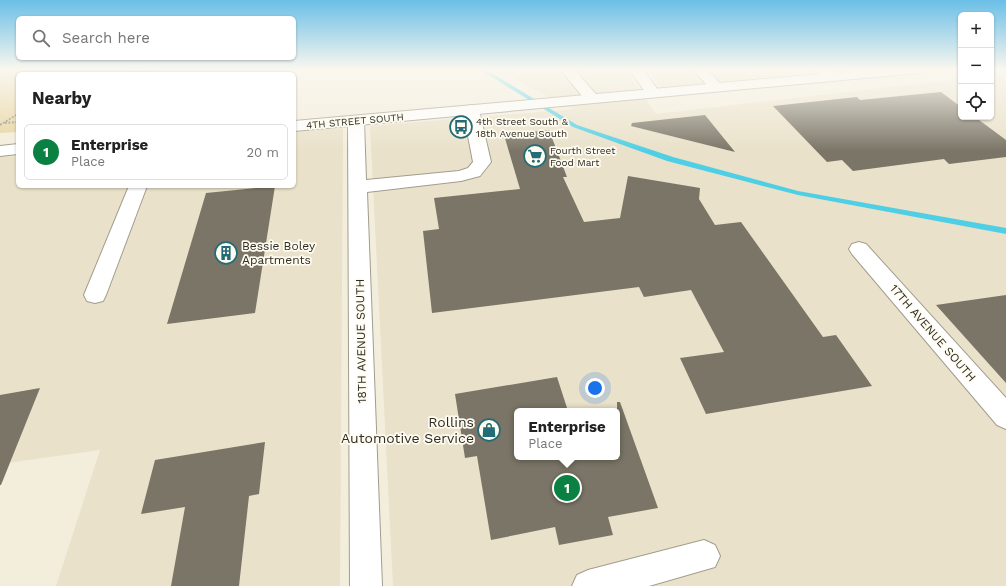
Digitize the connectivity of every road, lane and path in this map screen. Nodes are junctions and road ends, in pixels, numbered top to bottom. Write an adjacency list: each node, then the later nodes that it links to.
1 (590, 96): 3 (main road)
2 (624, 96): 3 (main road, 4TH STREET SOUTH)
3 (592, 99): 4 (main road, 4TH STREET SOUTH)
4 (471, 110): 6 (main road, 4TH STREET SOUTH); 13 (main road)
5 (16, 115): 8 (path)
6 (356, 121): 10 (main road, 4TH STREET SOUTH); 13 (main road, 18TH AVENUE SOUTH)
7 (16, 122): 8 (path)
8 (4, 123): 9 (path)
9 (0, 124)
10 (296, 126)
11 (16, 149): 12 (main road)
12 (0, 151)
13 (358, 187): 19 (main road, 18TH AVENUE SOUTH)
14 (137, 188): 16 (main road)
15 (859, 249): 17 (main road, 17TH AVENUE SOUTH)
16 (95, 295)
17 (1006, 417)
18 (704, 556): 20 (main road)
19 (366, 586)
20 (588, 586)

